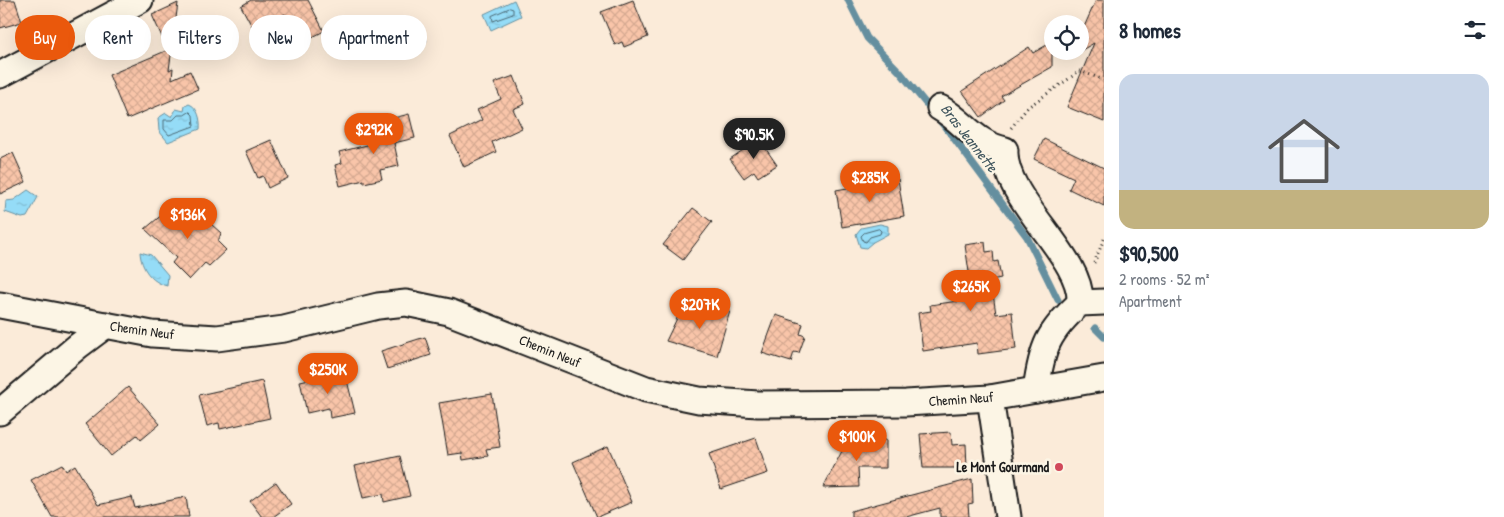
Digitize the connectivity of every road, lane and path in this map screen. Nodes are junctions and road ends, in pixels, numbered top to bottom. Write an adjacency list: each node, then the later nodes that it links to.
1 (140, 0): 2 (street)
2 (0, 75)
3 (1104, 80): 5 (path)
4 (940, 108): 5 (street)
5 (1005, 150): 6 (street)
6 (1092, 302): 10 (street)
7 (0, 306): 8 (street, Chemin Neuf)
8 (106, 325): 11 (street, Chemin Neuf); 12 (street)
9 (1104, 378): 10 (street, Chemin Neuf)
10 (1036, 390): 11 (street, Chemin Neuf)
11 (990, 398): 13 (street)
12 (0, 412)
13 (1008, 517)

